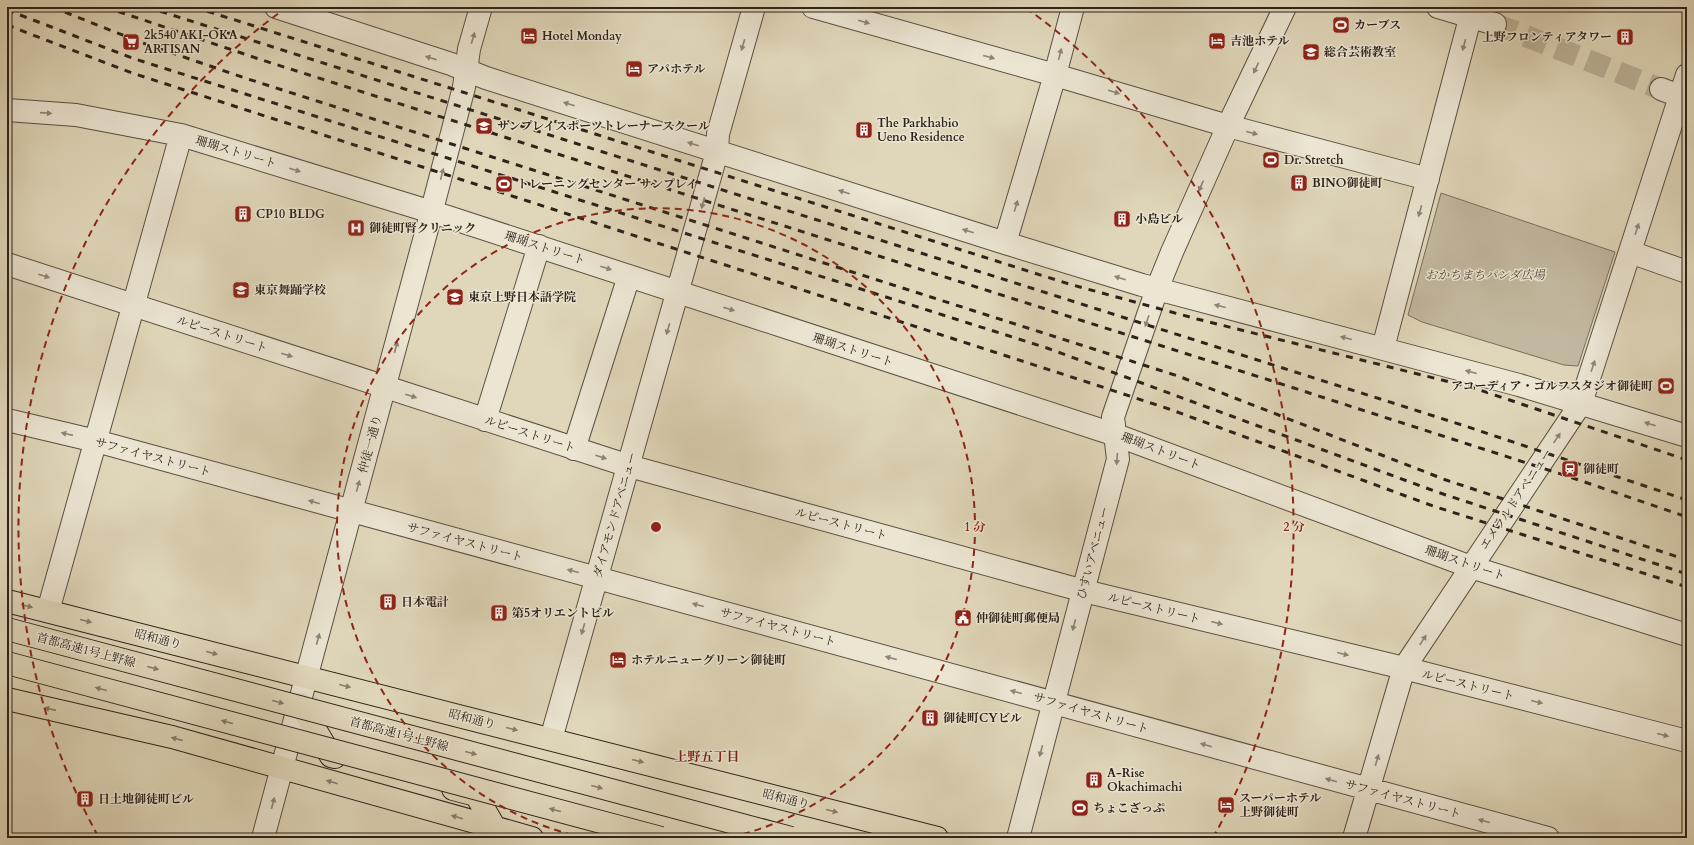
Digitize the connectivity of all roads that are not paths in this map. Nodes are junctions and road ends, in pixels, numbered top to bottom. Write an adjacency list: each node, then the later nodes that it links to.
1 (276, 7): 10 (street, one-way to 1)
2 (481, 7): 10 (street, 仲徒一通り, one-way to 2)
3 (754, 7): 17 (street, ダイアモンドアベニュー, one-way to 17)
4 (813, 7): 11 (street, one-way to 11)
5 (1072, 7): 11 (street, one-way to 5)
6 (1285, 7): 15 (street, ひすいアベニュー, one-way to 15)
7 (1438, 7): 8 (street)
8 (1472, 12): 9 (street); 18 (street, one-way to 18)
9 (1495, 24)
10 (468, 70): 17 (street, one-way to 10); 19 (street, 仲徒一通り, one-way to 10)
11 (1055, 75): 15 (street, one-way to 15); 20 (street, one-way to 11)
12 (1687, 75): 13 (street, エメラルドアベニュー)
13 (1676, 95): 22 (street, エメラルドアベニュー, one-way to 13)
14 (7, 110): 16 (street, 珊瑚ストリート, one-way to 16)
15 (1228, 126): 18 (street, one-way to 18); 26 (street, ひすいアベニュー, one-way to 26)
16 (181, 135): 19 (street, 珊瑚ストリート, one-way to 19); 28 (street)
17 (717, 152): 20 (street, one-way to 17); 27 (street, ダイアモンドアベニュー, one-way to 27)
18 (1428, 179): 29 (street, one-way to 29)
19 (432, 212): 21 (street, 珊瑚ストリート); 30 (street, 仲徒一通り, one-way to 19)
20 (1005, 243): 26 (street, one-way to 20)
21 (539, 246): 25 (street, 珊瑚ストリート, one-way to 25); 33 (street)
22 (1630, 252): 24 (street); 31 (street, エメラルドアベニュー, one-way to 22)
23 (7, 264): 28 (street, ルビーストリート, one-way to 28)
24 (1687, 272)
25 (629, 276): 27 (street, 珊瑚ストリート); 37 (street)
26 (1161, 280): 29 (street, one-way to 26); 34 (street, ひすいアベニュー, one-way to 34)
27 (679, 292): 34 (street, 珊瑚ストリート, one-way to 34); 38 (street, ダイアモンドアベニュー, one-way to 38)
28 (133, 305): 30 (street, ルビーストリート, one-way to 30); 36 (street)
29 (1383, 348): 31 (street, one-way to 29)
30 (385, 387): 33 (street, ルビーストリート, one-way to 33); 39 (street, 仲徒一通り, one-way to 30)
31 (1581, 403): 35 (street, one-way to 31); 40 (street, エメラルドアベニュー, one-way to 31)
32 (7, 420): 36 (street, サファイヤストリート, one-way to 32)
33 (485, 420): 37 (street, ルビーストリート)
34 (1116, 435): 40 (street, 珊瑚ストリート); 42 (street, ひすいアベニュー, one-way to 42)
35 (1687, 436)
36 (96, 441): 39 (street, サファイヤストリート, one-way to 36); 44 (street)
37 (574, 449): 38 (street, ルビーストリート, one-way to 38)
38 (629, 466): 41 (street, ダイアモンドアベニュー); 42 (street, ルビーストリート)
39 (352, 512): 41 (street, サファイヤストリート, one-way to 39); 49 (street, 仲徒一通り, one-way to 39)
40 (1471, 567): 46 (street, 珊瑚ストリート); 48 (street, エメラルドアベニュー, one-way to 40)
41 (597, 577): 51 (street, サファイヤストリート, one-way to 41); 53 (street, ダイアモンドアベニュー, one-way to 53)
42 (1084, 591): 48 (street, ルビーストリート, one-way to 48); 51 (street, ひすいアベニュー, one-way to 51)
43 (7, 601): 44 (highway, 昭和通り, one-way to 44)
44 (48, 612): 49 (highway, 昭和通り, one-way to 49)
45 (7, 628): 61 (highway, 首都高速1号上野線, one-way to 61, bridge)
46 (1687, 635)
47 (7, 664): 60 (highway, one-way to 47, bridge)
48 (1404, 668): 54 (street, ルビーストリート, one-way to 54); 56 (street, エメラルドアベニュー, one-way to 48)
49 (308, 677): 52 (street, 仲徒一通り); 53 (highway, 昭和通り, one-way to 53)
50 (7, 699): 55 (highway, one-way to 50)
51 (1054, 702): 56 (street, サファイヤストリート, one-way to 51); 63 (street, ひすいアベニュー, one-way to 63)
52 (300, 704): 55 (street, 仲徒一通り); 57 (highway)
53 (551, 739): 62 (highway, 昭和通り, one-way to 62)
54 (1687, 741)
55 (282, 768): 57 (highway, one-way to 55); 59 (street, 仲徒一通り, one-way to 55)
56 (1368, 790): 64 (street, エメラルドアベニュー); 65 (street, サファイヤストリート, one-way to 56)
57 (495, 828): 58 (highway)
58 (528, 837)
59 (263, 838)
60 (661, 838)
61 (791, 838)
62 (937, 838)
63 (1018, 838)
64 (1354, 838)
65 (1548, 838)

